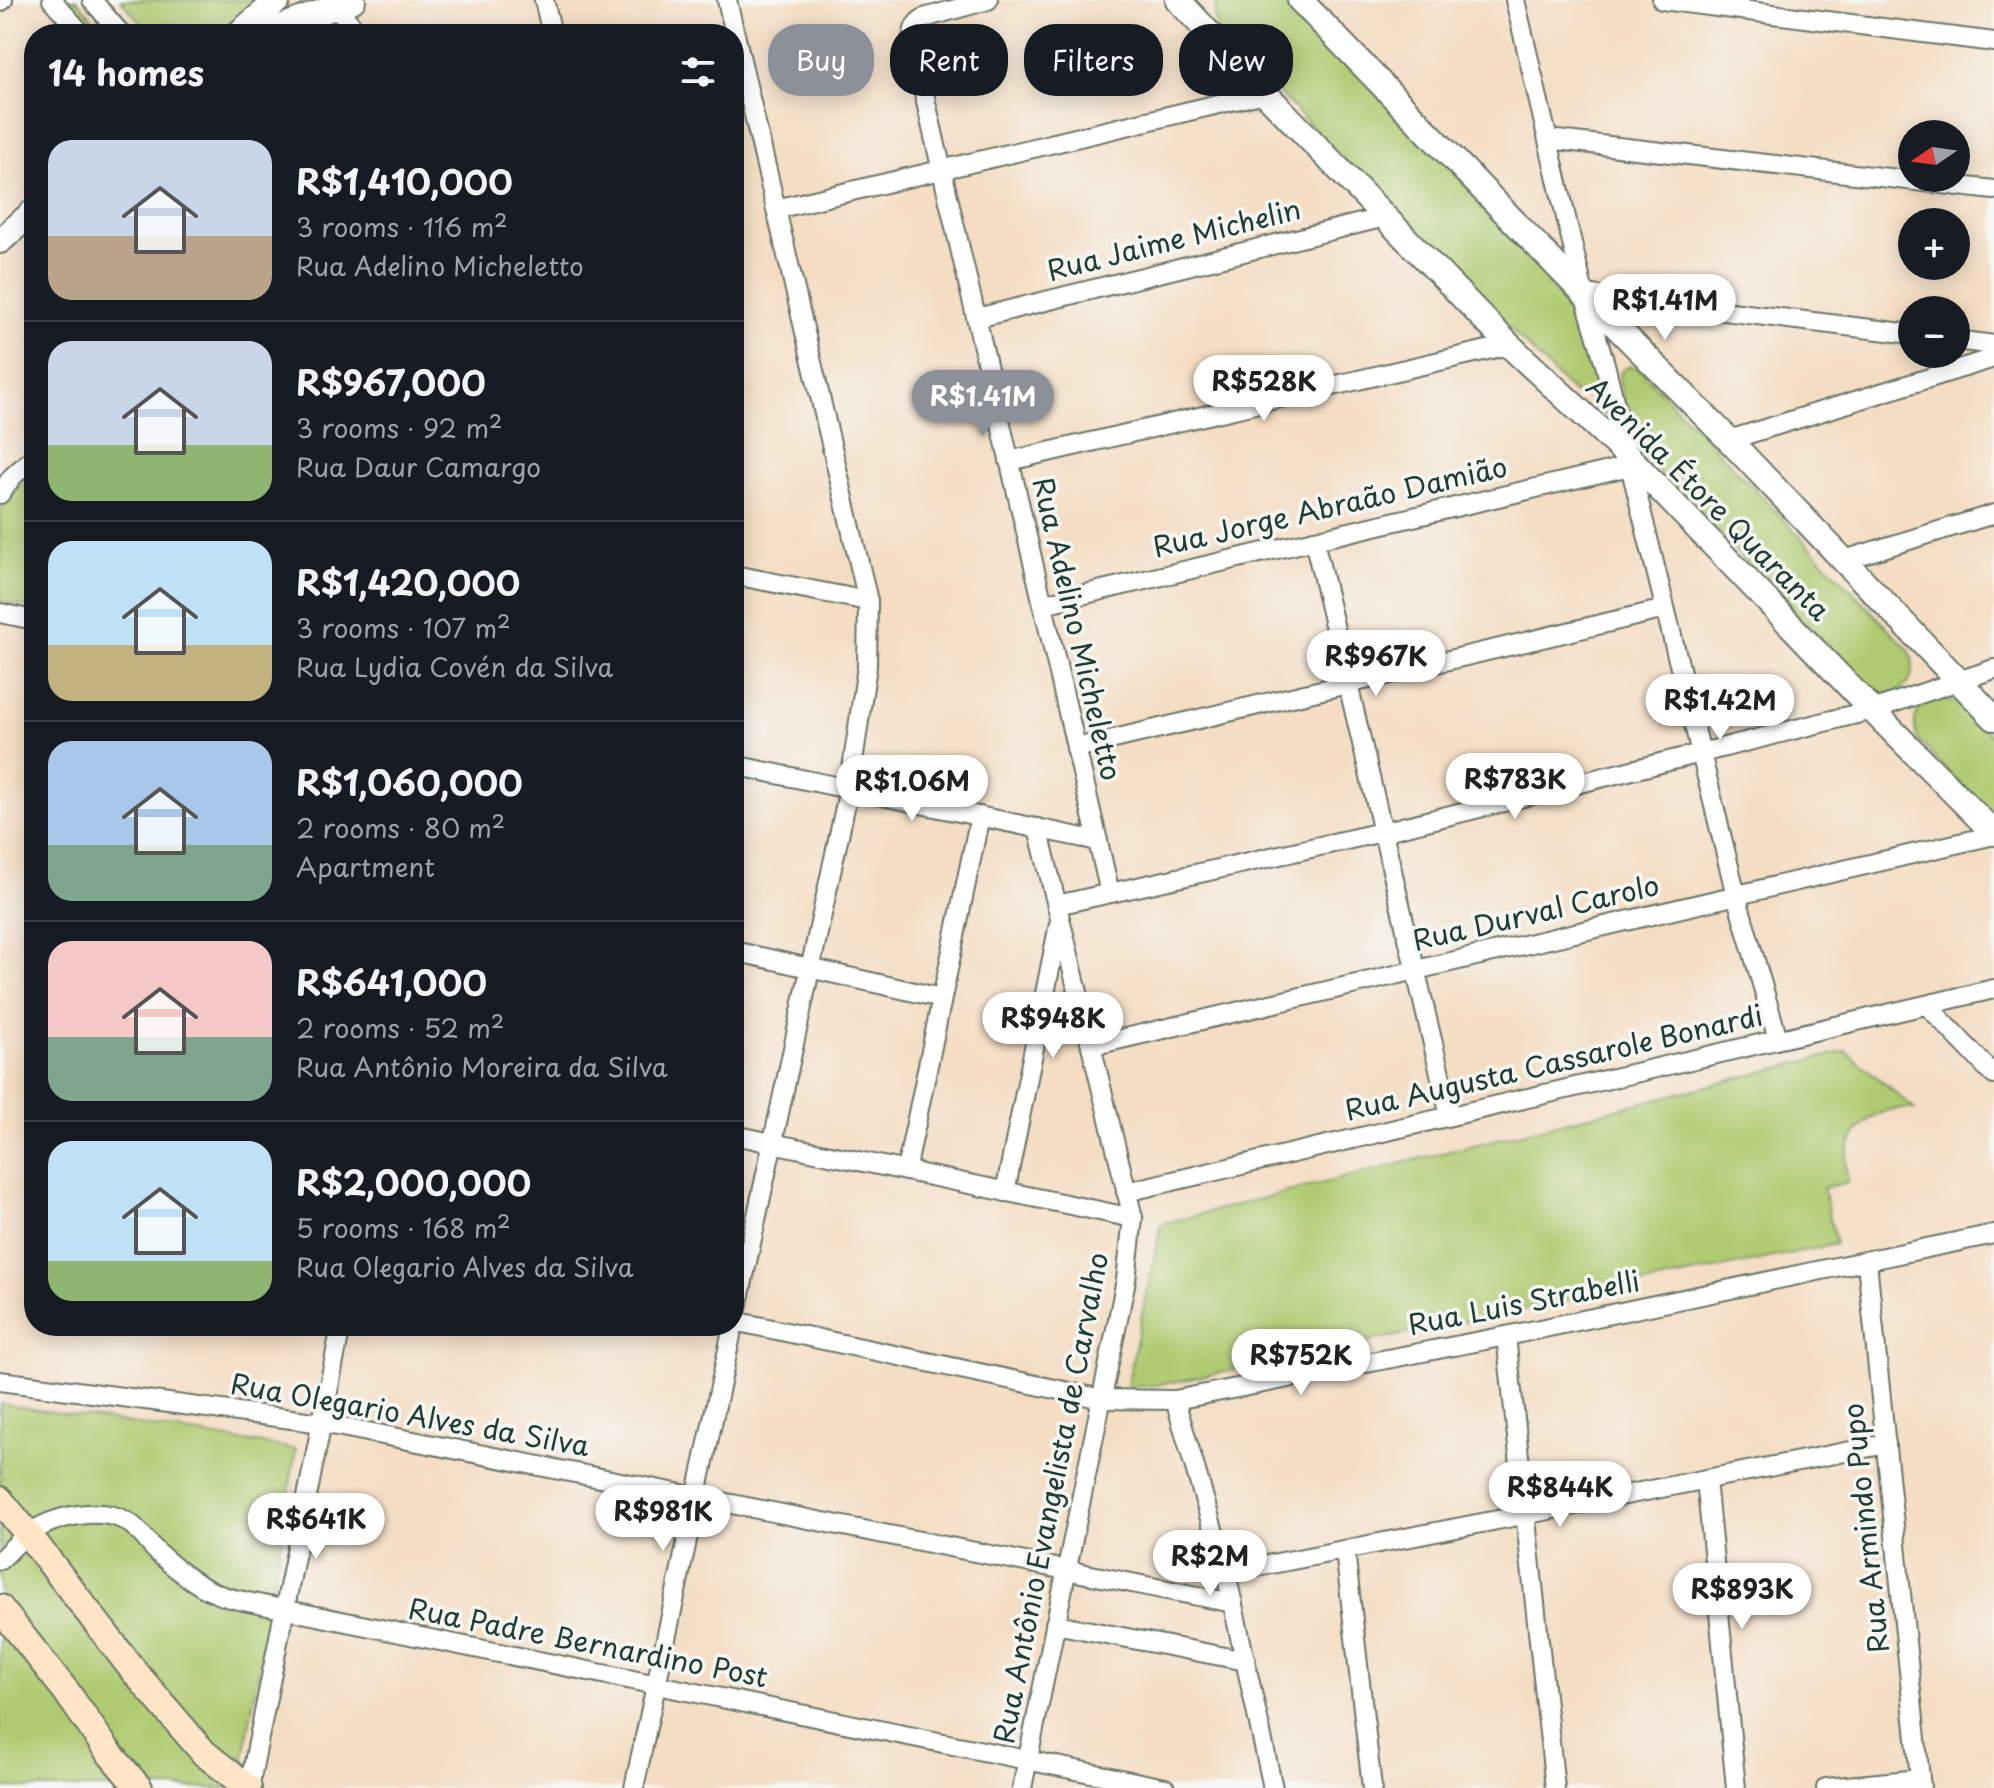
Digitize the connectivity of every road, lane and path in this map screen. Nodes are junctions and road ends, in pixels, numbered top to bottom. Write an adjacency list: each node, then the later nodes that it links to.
1 (52, 0): 12 (street)
2 (92, 0): 13 (street)
3 (278, 0): 14 (street)
4 (544, 0): 17 (street)
5 (727, 0): 18 (street)
6 (988, 0): 25 (street, Rua Adelino Micheletto)
7 (1300, 0): 31 (street, Avenida Étore Quaranta)
8 (1515, 0): 24 (street)
9 (1662, 0): 20 (street)
10 (338, 2): 15 (street); 16 (street)
11 (1185, 2): 19 (street, Avenida Étore Quaranta)
12 (73, 24)
13 (112, 24)
14 (250, 24)
15 (286, 24)
16 (353, 24)
17 (550, 24)
18 (733, 24)
19 (1204, 24)
20 (1994, 42)
21 (744, 73): 27 (street)
22 (1252, 96): 25 (street)
23 (1268, 96): 28 (street, Avenida Étore Quaranta)
24 (1548, 139): 26 (street); 31 (street)
25 (942, 170): 27 (street); 32 (street, Rua Adelino Micheletto)
26 (1994, 190)
27 (776, 209): 47 (street)
28 (1385, 217): 32 (street, Rua Jaime Michelin); 35 (street, Avenida Étore Quaranta)
29 (24, 218): 30 (street)
30 (2, 233)
31 (1584, 294): 33 (street); 38 (street, Avenida Étore Quaranta); 39 (street)
32 (977, 318): 40 (street, Rua Adelino Micheletto)
33 (1898, 332)
34 (1970, 342): 36 (street)
35 (1509, 345): 39 (street, Avenida Étore Quaranta); 40 (street)
36 (1994, 345)
37 (1994, 358): 38 (street)
38 (1729, 440): 45 (street, Avenida Étore Quaranta)
39 (1629, 460): 44 (street, Rua Jorge Abraão Damião); 49 (street); 55 (street, Avenida Étore Quaranta)
40 (1009, 461): 48 (street, Rua Adelino Micheletto)
41 (24, 466): 42 (street)
42 (0, 494)
43 (1994, 514): 45 (street)
44 (1314, 540): 48 (street, Rua Jorge Abraão Damião); 54 (street)
45 (1844, 560): 53 (street, Avenida Étore Quaranta)
46 (744, 577): 47 (street)
47 (868, 601): 60 (street)
48 (1043, 604): 57 (street, Rua Adelino Micheletto)
49 (1665, 609): 54 (street); 58 (street)
50 (0, 613): 51 (street)
51 (24, 618)
52 (1994, 669): 53 (street)
53 (1957, 680): 55 (street); 56 (street, Avenida Étore Quaranta)
54 (1347, 684): 57 (street); 63 (street)
55 (1872, 710): 58 (street); 64 (street, Avenida Étore Quaranta)
56 (1994, 718)
57 (1076, 748): 65 (street, Rua Adelino Micheletto)
58 (1701, 753): 63 (street); 67 (street)
59 (744, 767): 60 (street)
60 (849, 789): 61 (street); 70 (street)
61 (980, 816): 62 (street); 73 (street)
62 (1038, 828): 65 (street); 68 (street)
63 (1382, 832): 66 (street); 71 (street)
64 (1994, 834): 67 (street, Rua Durval Carolo)
65 (1098, 841): 66 (street, Rua Adelino Micheletto)
66 (1110, 893): 68 (street)
67 (1736, 895): 71 (street, Rua Durval Carolo); 75 (street)
68 (1058, 912): 76 (street); 82 (street)
69 (744, 953): 70 (street)
70 (810, 968): 73 (street); 80 (street)
71 (1415, 970): 76 (street, Rua Durval Carolo); 78 (street)
72 (1994, 989): 74 (street, Rua Augusta Cassarole Bonardi)
73 (941, 998): 81 (street)
74 (1927, 1005): 75 (street, Rua Augusta Cassarole Bonardi); 77 (street)
75 (1778, 1039): 78 (street, Rua Augusta Cassarole Bonardi)
76 (1091, 1046): 83 (street)
77 (1994, 1075)
78 (1450, 1116): 83 (street, Rua Augusta Cassarole Bonardi)
79 (744, 1137): 80 (street)
80 (772, 1143): 81 (street); 87 (street)
81 (906, 1171): 82 (street)
82 (1005, 1192): 84 (street)
83 (1126, 1192): 84 (street)
84 (1133, 1218): 93 (street, Rua Antônio Evangelista de Carvalho)
85 (1994, 1234): 86 (street, Rua Luis Strabelli)
86 (1867, 1262): 91 (street, Rua Luis Strabelli); 96 (street, Rua Armindo Pupo)
87 (744, 1276)
88 (744, 1325): 93 (street, Rua Luis Strabelli)
89 (339, 1336): 95 (street)
90 (731, 1336): 98 (street)
91 (1506, 1336): 94 (street, Rua Luis Strabelli); 100 (street)
92 (0, 1381): 95 (street, Rua Olegario Alves da Silva)
93 (1102, 1399): 94 (street, Rua Luis Strabelli); 104 (street, Rua Antônio Evangelista de Carvalho)
94 (1175, 1400): 105 (street)
95 (322, 1423): 98 (street, Rua Olegario Alves da Silva); 108 (street)
96 (1886, 1444): 97 (street); 113 (street, Rua Armindo Pupo)
97 (1706, 1479): 100 (street); 122 (street)
98 (697, 1496): 104 (street, Rua Olegario Alves da Silva); 111 (street)
99 (0, 1500): 101 (main road)
100 (1526, 1515): 102 (street); 121 (street)
101 (28, 1534): 103 (street, Rua Padre Bernardino Post); 108 (street, Rua Padre Bernardino Post); 115 (main road)
102 (1345, 1550): 105 (street); 120 (street)
103 (0, 1560)
104 (1066, 1571): 106 (street, Rua Olegario Alves da Silva); 109 (street, Rua Antônio Evangelista de Carvalho)
105 (1226, 1573): 106 (street)
106 (1233, 1603): 110 (street)
107 (0, 1608): 114 (main road)
108 (285, 1611): 111 (street, Rua Padre Bernardino Post); 115 (street)
109 (1055, 1624): 110 (street); 112 (street, Rua Antônio Evangelista de Carvalho)
110 (1246, 1661): 119 (street)
111 (656, 1685): 112 (street, Rua Padre Bernardino Post); 116 (street)
112 (1027, 1760): 117 (street, Rua Antônio Evangelista de Carvalho); 118 (street, Rua Padre Bernardino Post)
113 (1920, 1783): 123 (street)
114 (139, 1788)
115 (249, 1788)
116 (634, 1788)
117 (1022, 1788)
118 (1165, 1788)
119 (1273, 1788)
120 (1372, 1788)
121 (1555, 1788)
122 (1736, 1788)
123 (1826, 1788)

